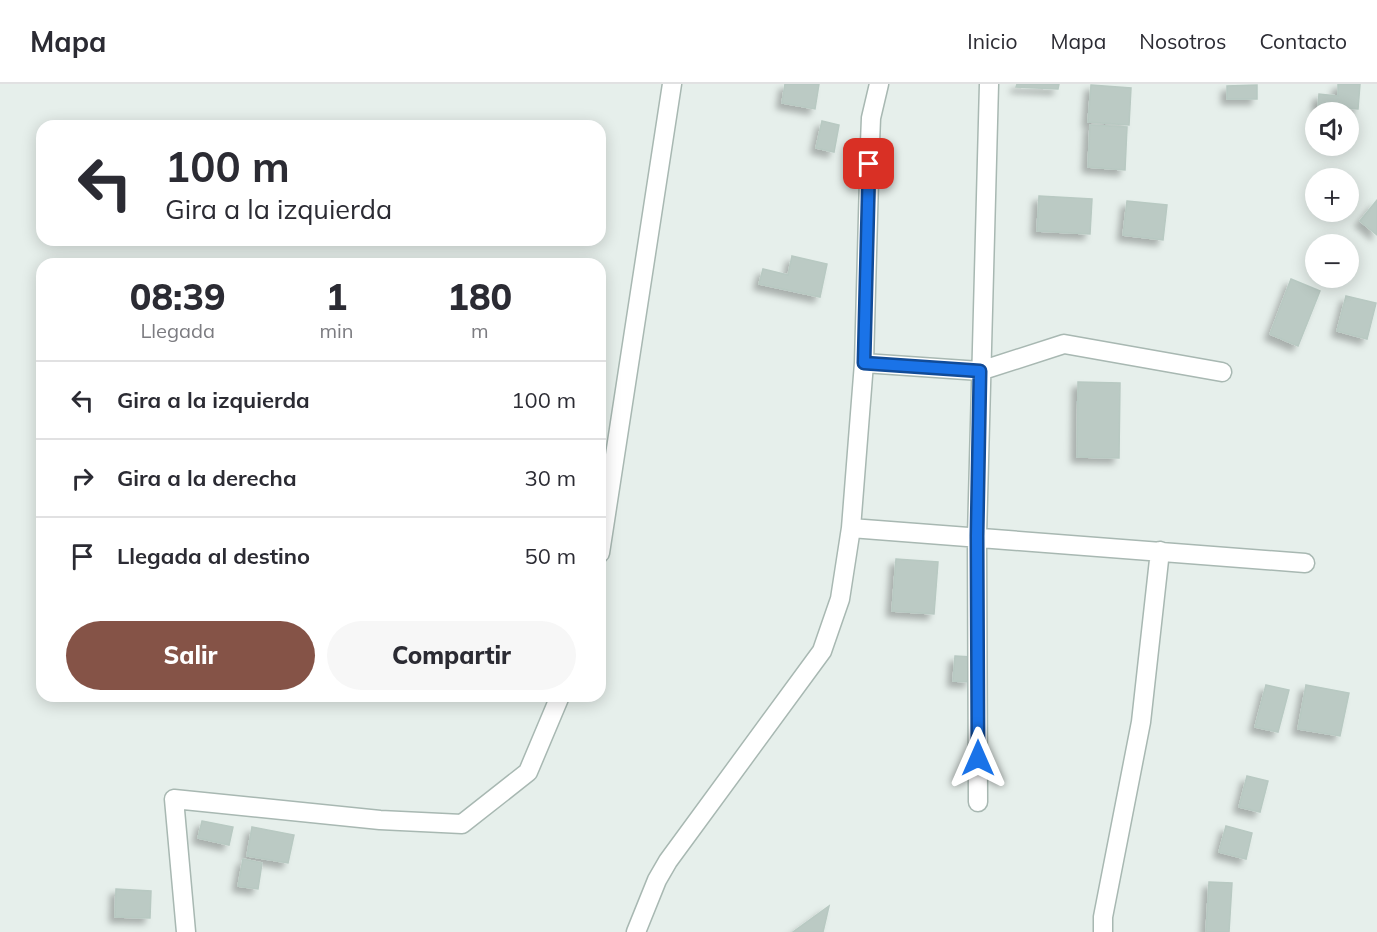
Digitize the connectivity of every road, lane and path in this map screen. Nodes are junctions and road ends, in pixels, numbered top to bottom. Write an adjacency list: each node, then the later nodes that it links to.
1 (672, 84): 7 (street)
2 (879, 84): 4 (street)
3 (989, 84): 5 (street)
4 (864, 363): 5 (street); 8 (street)
5 (980, 371): 6 (street); 9 (street)
6 (1222, 372)
7 (606, 514)
8 (850, 528): 9 (street); 15 (street)
9 (977, 536): 10 (street); 13 (street)
10 (1160, 551): 11 (street); 16 (street)
11 (1305, 563)
12 (557, 702): 14 (street)
13 (978, 802)
14 (186, 932)
15 (636, 932)
16 (1103, 932)

